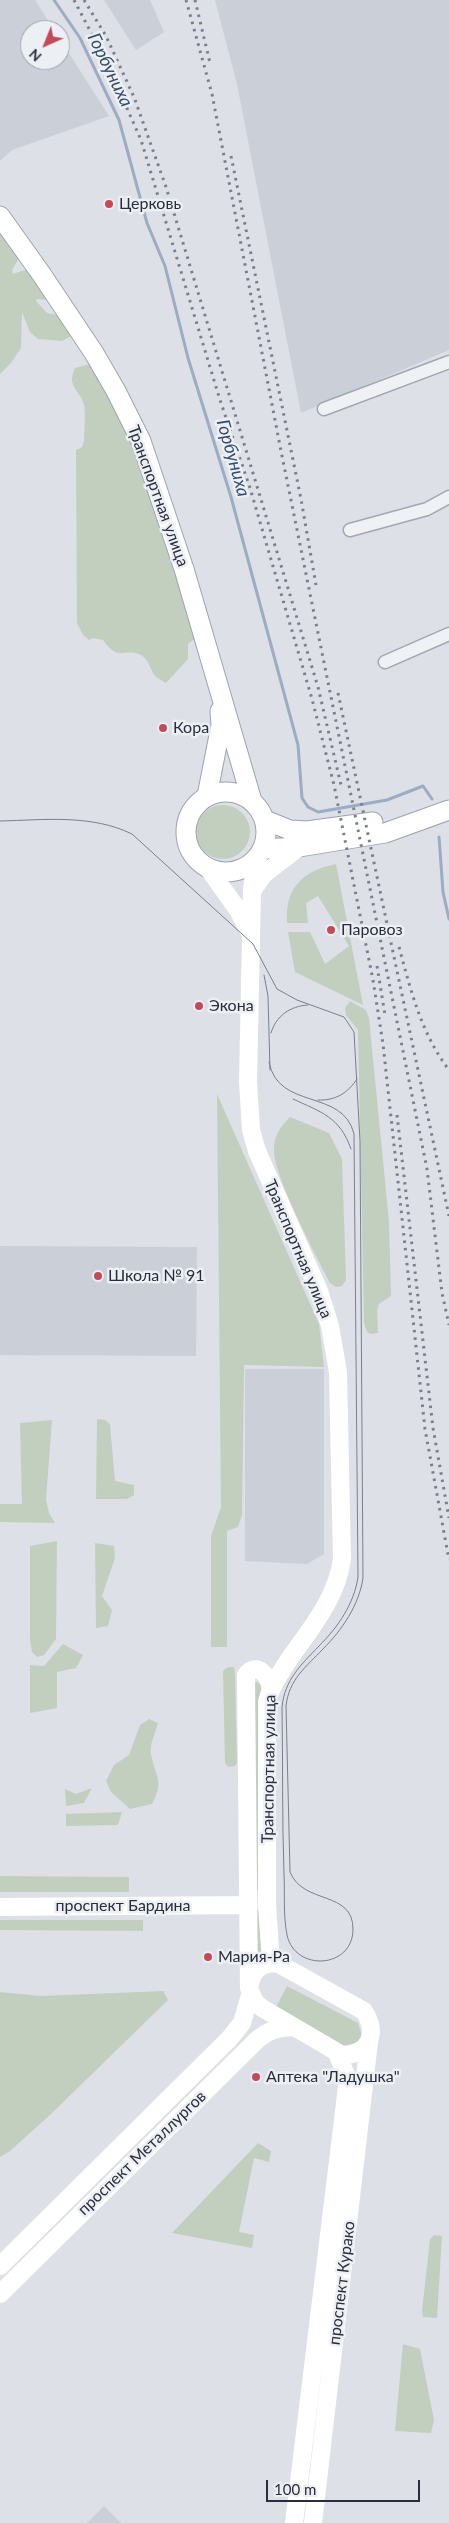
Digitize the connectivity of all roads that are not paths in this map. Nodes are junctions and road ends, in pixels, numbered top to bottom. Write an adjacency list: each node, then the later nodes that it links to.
1 (0, 216): 8 (main road, Транспортная улица)
2 (449, 362): 3 (street)
3 (324, 409)
4 (449, 497): 5 (street)
5 (350, 530)
6 (449, 634): 7 (street)
7 (385, 662)
8 (219, 690): 9 (main road); 10 (main road)
9 (229, 724): 11 (main road); 15 (main road)
10 (207, 796): 11 (main road); 18 (main road)
11 (252, 801): 13 (main road)
12 (449, 810): 14 (main road)
13 (264, 820): 15 (main road); 17 (main road)
14 (412, 823): 15 (main road); 16 (main road)
15 (290, 830)
16 (299, 847): 17 (main road); 19 (main road)
17 (260, 854): 18 (main road); 19 (main road, Транспортная улица)
18 (208, 868): 20 (main road)
19 (252, 890): 20 (main road, Транспортная улица)
20 (252, 936): 21 (main road, Транспортная улица)
21 (318, 1618): 22 (main road, Транспортная улица); 23 (main road, Транспортная улица)
22 (255, 1671): 23 (main road); 24 (main road, Транспортная улица)
23 (270, 1688): 25 (main road, Транспортная улица)
24 (247, 1905): 25 (main road, проспект Бардина); 26 (main road, проспект Бардина); 28 (main road, Транспортная улица)
25 (267, 1905): 27 (main road, Транспортная улица)
26 (0, 1907)
27 (271, 1963): 28 (main road); 30 (main road, проспект Курако)
28 (249, 1991): 29 (main road); 32 (main road, проспект Металлургов)
29 (292, 2027): 31 (main road); 33 (main road, проспект Металлургов)
30 (369, 2042): 31 (main road); 35 (main road, проспект Курако)
31 (337, 2053): 34 (main road, проспект Курако)
32 (0, 2266)
33 (0, 2294)
34 (294, 2523)
35 (313, 2523)

